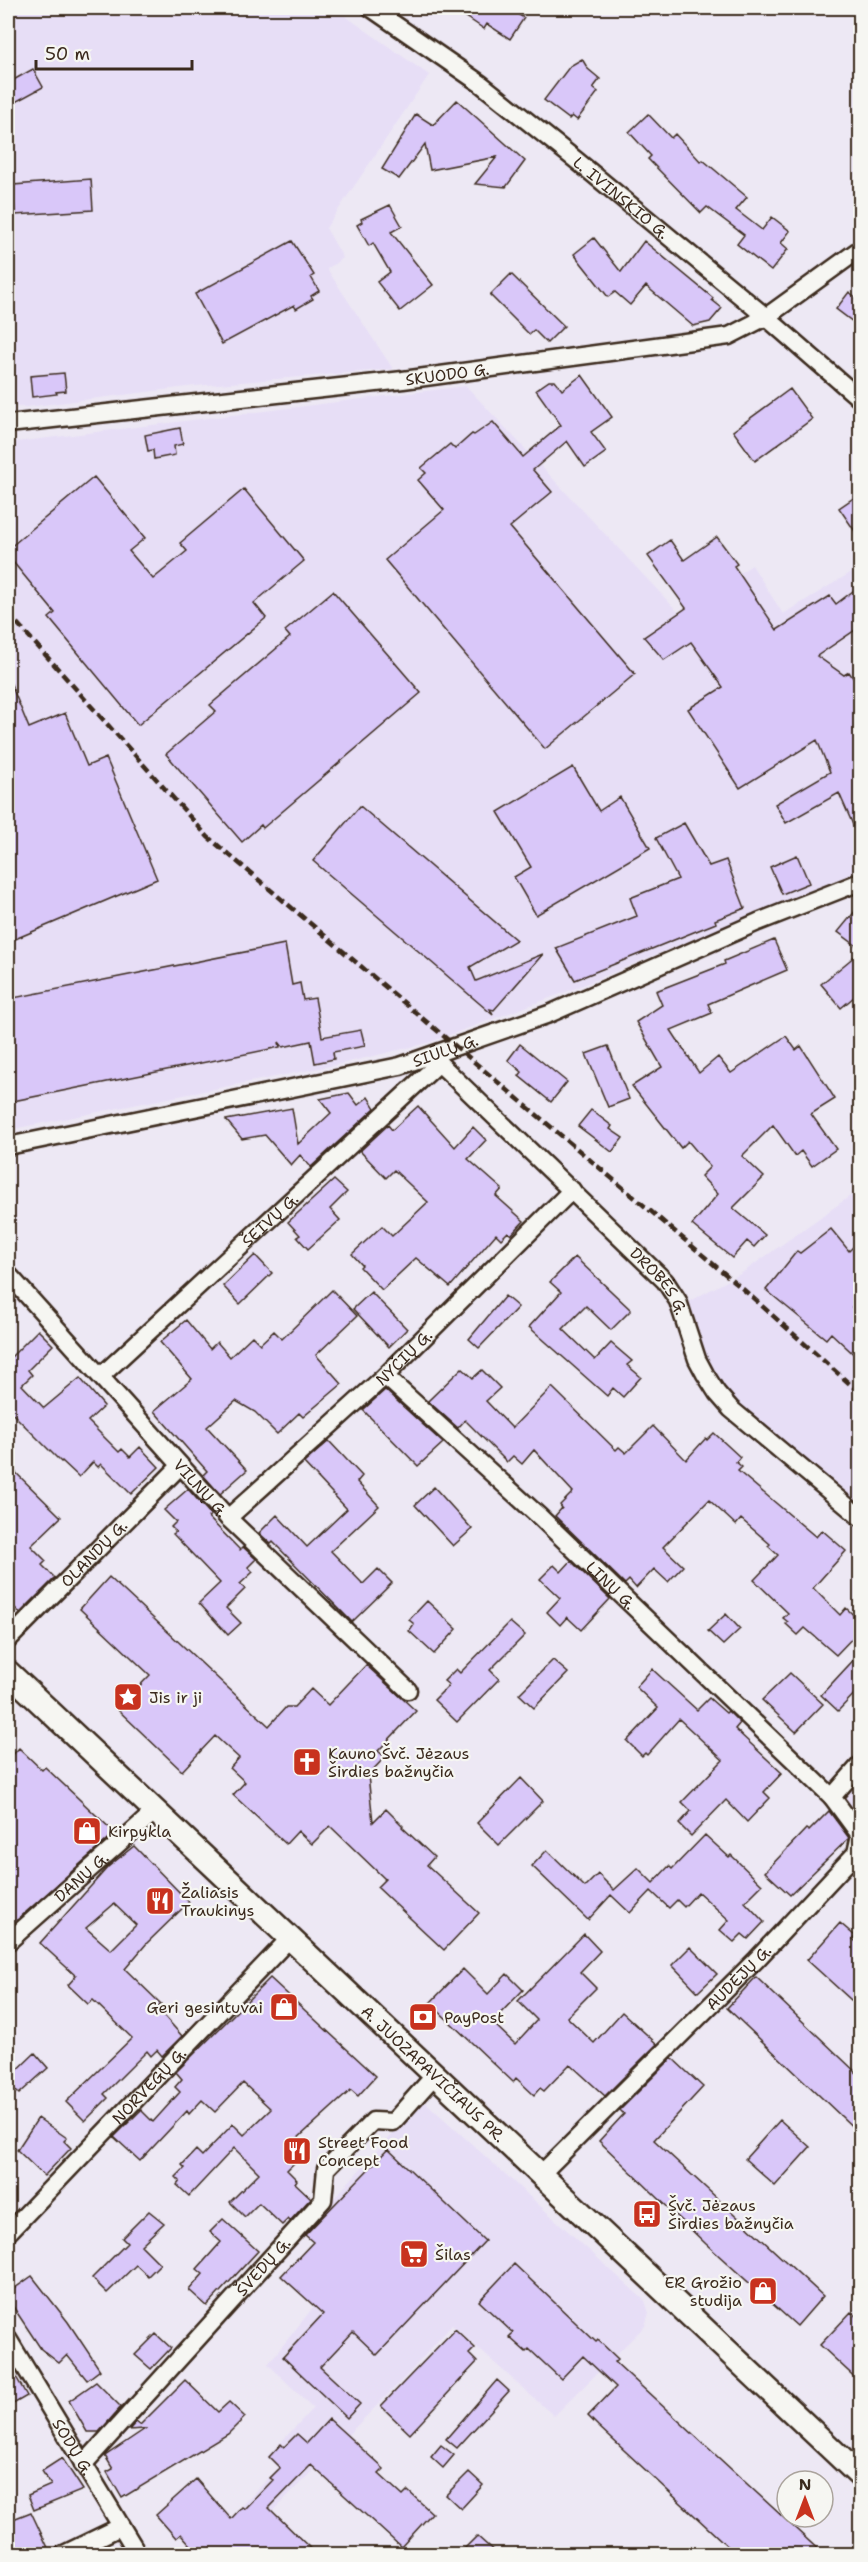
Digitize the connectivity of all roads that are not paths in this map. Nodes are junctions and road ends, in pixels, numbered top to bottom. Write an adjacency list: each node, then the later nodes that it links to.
1 (371, 8): 3 (street, L. IVINSKIO G.)
2 (861, 249): 3 (street, SKUODO G.)
3 (766, 316): 4 (street, L. IVINSKIO G.); 5 (street, SKUODO G.)
4 (861, 399)
5 (8, 424)
6 (861, 882): 7 (street, SIŪLŲ G.)
7 (437, 1059): 8 (street, SIŪLŲ G.); 9 (street, DROBĖS G.); 11 (street, ŠEIVŲ G.)
8 (8, 1146)
9 (572, 1190): 12 (street, NYČIŲ G.); 14 (street, DROBĖS G.)
10 (8, 1274): 11 (street, VILNŲ G.)
11 (101, 1376): 13 (street, VILNŲ G.)
12 (386, 1376): 15 (street, NYČIŲ G.); 20 (street, LINŲ G.)
13 (180, 1466): 15 (street, VILNŲ G.); 16 (street, OLANDŲ G.)
14 (861, 1517)
15 (228, 1518): 18 (street, VILNŲ G.)
16 (8, 1640)
17 (8, 1672): 21 (main road, A. JUOZAPAVIČIAUS PR.)
18 (408, 1690)
19 (861, 1765): 20 (street)
20 (832, 1797): 25 (street, AUDĖJŲ G.)
21 (154, 1812): 22 (main road, A. JUOZAPAVIČIAUS PR.); 23 (street, DANŲ G.)
22 (289, 1939): 24 (main road, A. JUOZAPAVIČIAUS PR.); 26 (street, NORVEGŲ G.)
23 (8, 1942)
24 (434, 2076): 25 (main road, A. JUOZAPAVIČIAUS PR.); 28 (street, ŠVEDŲ G.)
25 (540, 2175): 29 (main road, A. JUOZAPAVIČIAUS PR.)
26 (8, 2233)
27 (8, 2339): 28 (street, SODŲ G.)
28 (83, 2464): 30 (street, SODŲ G.)
29 (861, 2476)
30 (120, 2527): 31 (street); 32 (street, SODŲ G.)
31 (64, 2554)
32 (138, 2554)

